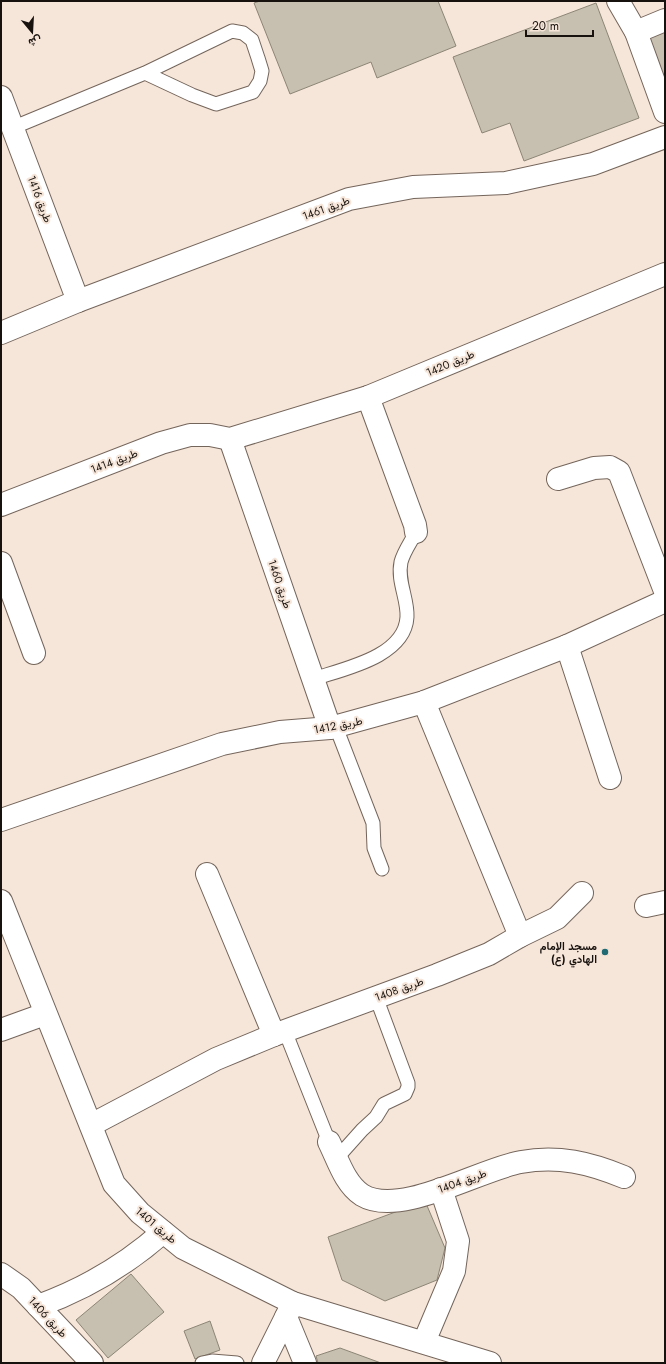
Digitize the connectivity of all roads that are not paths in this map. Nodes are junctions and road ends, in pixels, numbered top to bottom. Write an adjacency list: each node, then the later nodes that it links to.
1 (618, 1): 3 (street)
2 (665, 20): 3 (street)
3 (636, 32): 6 (street)
4 (145, 73): 4 (lane); 7 (lane)
5 (1, 98): 7 (street, طريق 1416)
6 (665, 112)
7 (12, 128): 10 (street, طريق 1416)
8 (665, 137): 10 (street, طريق 1461)
9 (665, 274): 12 (street, طريق 1420)
10 (78, 301): 11 (street, طريق 1461)
11 (1, 332)
12 (368, 397): 13 (street, طريق 1420); 16 (street)
13 (230, 439): 15 (street, طريق 1414); 22 (street, طريق 1460)
14 (558, 479): 18 (street)
15 (1, 505)
16 (416, 532): 22 (lane)
17 (1, 563): 21 (street)
18 (665, 591)
19 (665, 601): 20 (street, طريق 1412)
20 (567, 646): 23 (street, طريق 1412); 25 (street)
21 (34, 653)
22 (313, 679): 24 (street, طريق 1460)
23 (424, 702): 24 (street, طريق 1412); 31 (street)
24 (333, 728): 26 (street, طريق 1412); 27 (lane)
25 (610, 778)
26 (1, 820)
27 (382, 869)
28 (207, 874): 35 (street)
29 (582, 893): 31 (street, طريق 1408)
30 (1, 901): 33 (street, طريق 1401)
31 (520, 936): 32 (street, طريق 1408)
32 (376, 997): 35 (street, طريق 1408); 37 (lane)
33 (45, 1014): 34 (street); 36 (street, طريق 1401)
34 (1, 1030)
35 (279, 1033): 36 (street, طريق 1408); 37 (lane)
36 (91, 1125): 40 (street, طريق 1401)
37 (333, 1150): 39 (street, طريق 1404)
38 (624, 1177): 39 (street, طريق 1404)
39 (441, 1189): 44 (street)
40 (163, 1232): 42 (street); 43 (street, طريق 1401)
41 (1, 1274): 42 (street, طريق 1406)
42 (38, 1306): 45 (street, طريق 1406)
43 (290, 1310): 44 (street, طريق 1401); 48 (street); 49 (street)
44 (424, 1342): 50 (street, طريق 1401)
45 (92, 1363)
46 (202, 1363): 47 (lane)
47 (237, 1363)
48 (263, 1363)
49 (305, 1363)
50 (490, 1363)

